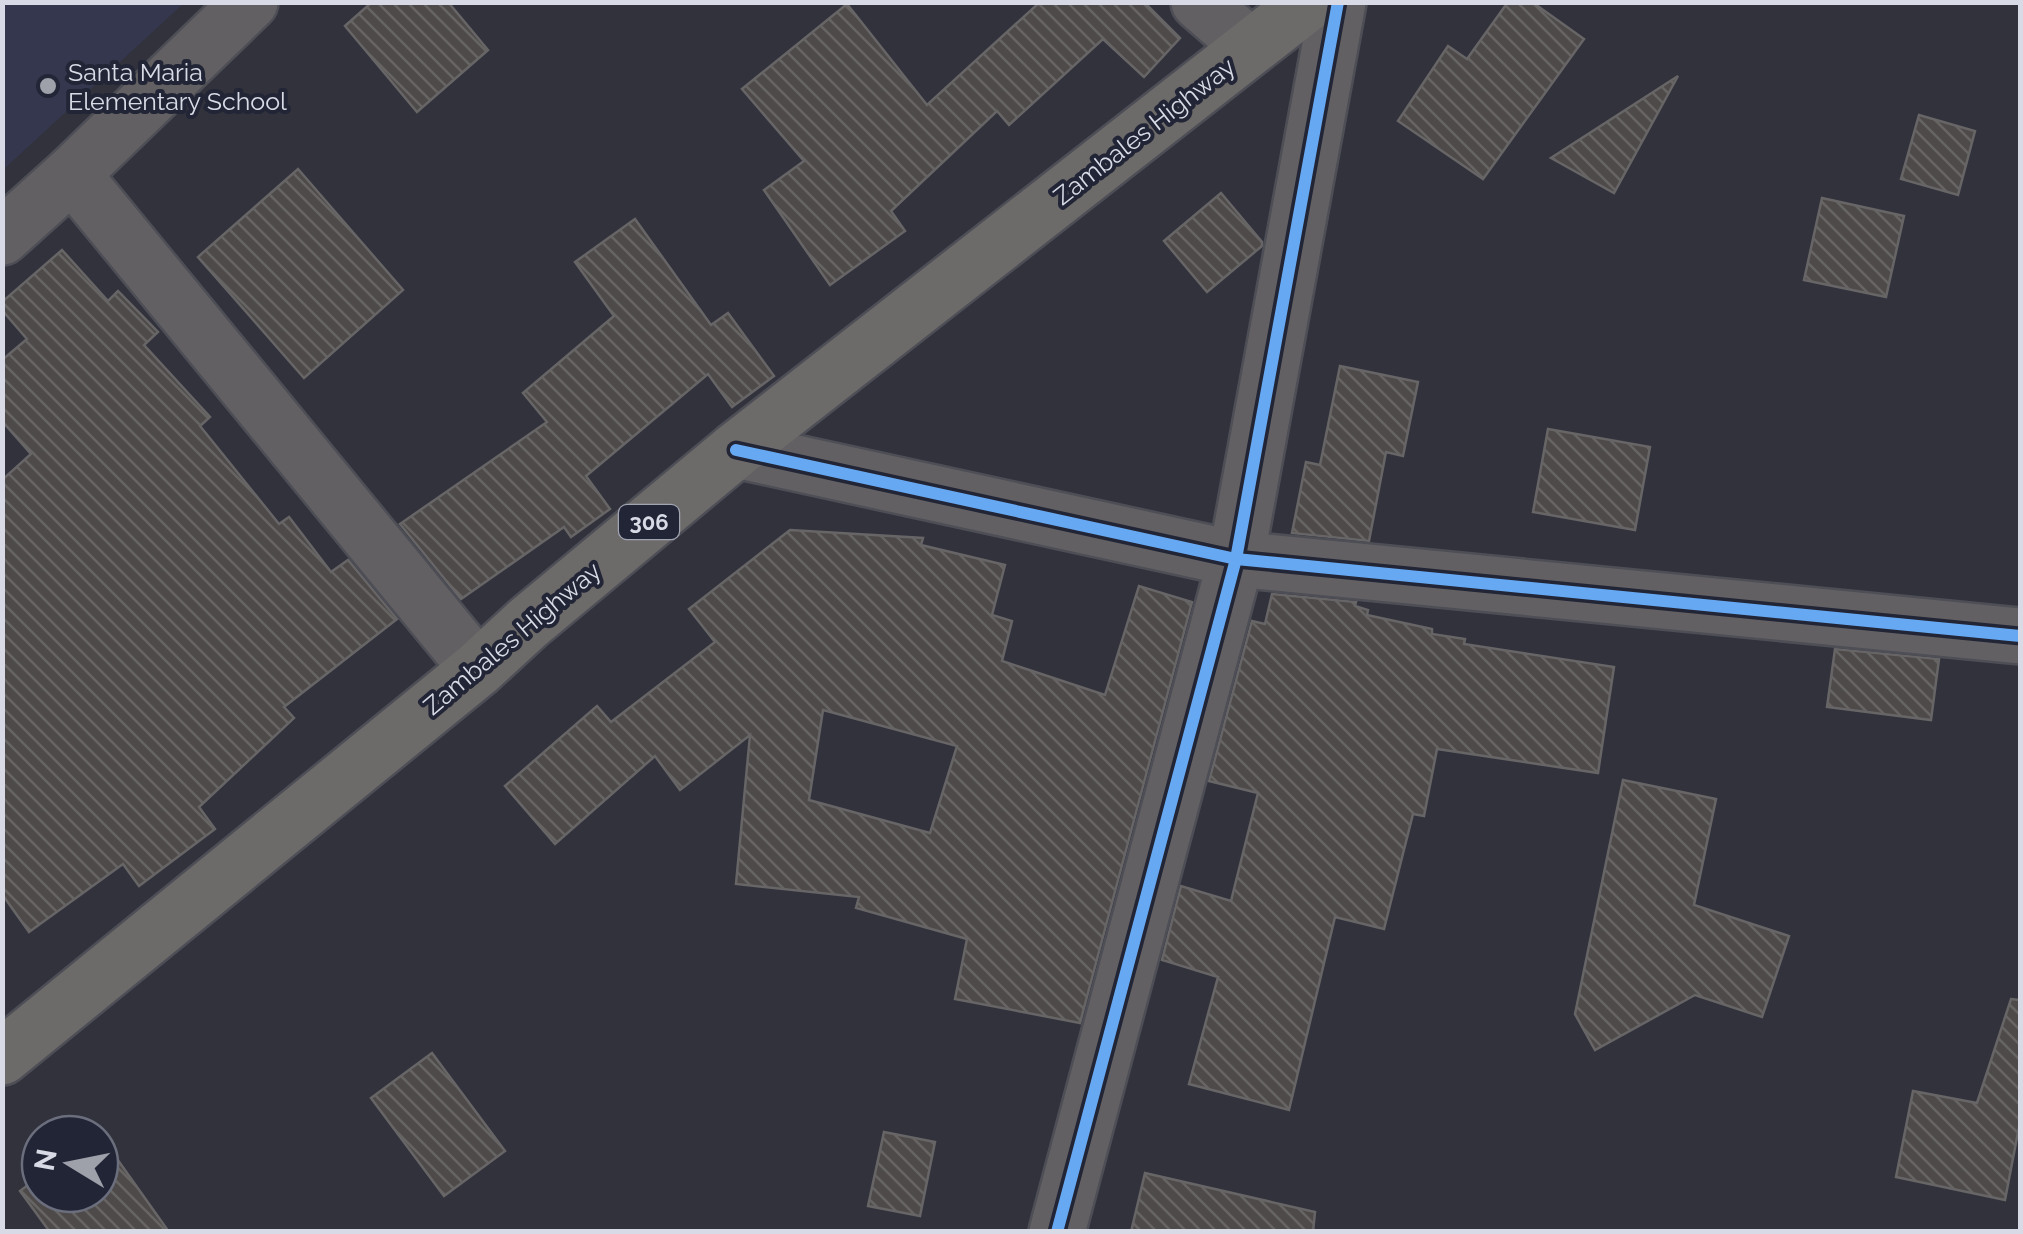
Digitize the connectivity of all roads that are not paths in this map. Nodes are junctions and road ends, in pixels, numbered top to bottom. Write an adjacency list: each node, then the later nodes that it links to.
1 (250, 2): 6 (street)
2 (1199, 2): 5 (street)
3 (1309, 2): 5 (main road, Zambales Highway / 306)
4 (1338, 2): 9 (street)
5 (1251, 48): 8 (main road, Zambales Highway / 306)
6 (72, 174): 7 (street); 11 (street)
7 (2, 237)
8 (736, 450): 9 (street); 11 (main road, Zambales Highway / 306)
9 (1236, 559): 10 (street); 13 (street)
10 (2020, 636)
11 (478, 669): 12 (main road, Zambales Highway / 306)
12 (2, 1056)
13 (1056, 1232)

